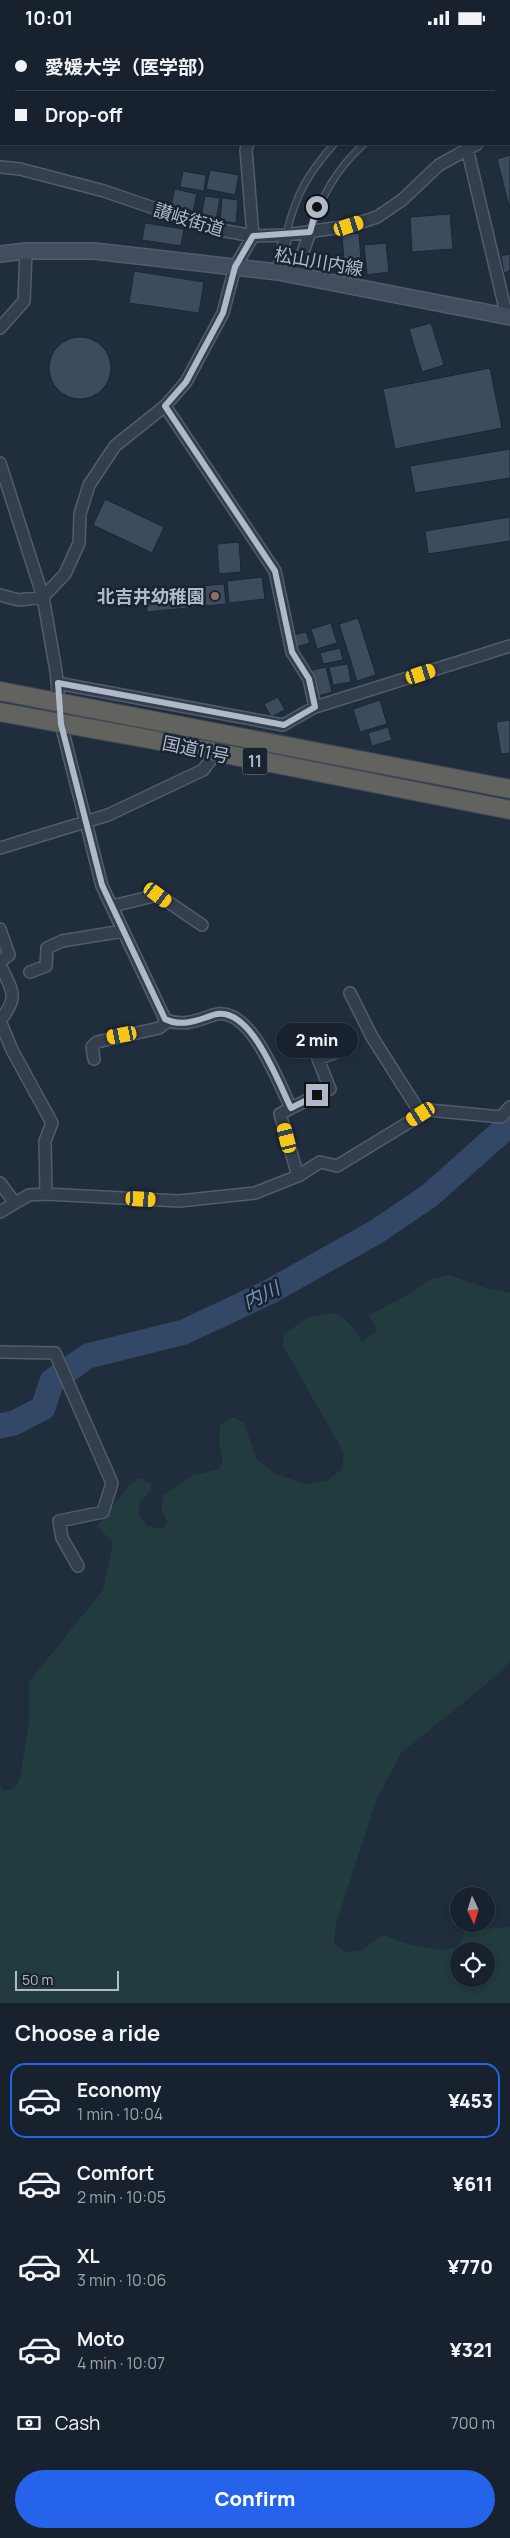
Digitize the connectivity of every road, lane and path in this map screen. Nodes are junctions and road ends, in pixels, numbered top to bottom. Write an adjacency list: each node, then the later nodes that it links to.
1 (248, 145): 8 (street)
2 (333, 145): 7 (lane)
3 (363, 145): 6 (lane)
4 (472, 146): 6 (street, 讃岐街道); 14 (street)
5 (0, 167): 8 (street, 讃岐街道)
6 (310, 232): 7 (street, 讃岐街道); 13 (street)
7 (286, 235): 8 (street, 讃岐街道); 12 (street)
8 (253, 236): 11 (street)
9 (26, 251): 10 (main road, 松山川内線); 11 (main road, 松山川内線); 15 (street)
10 (0, 254)
11 (235, 267): 12 (main road, 松山川内線); 16 (street)
12 (278, 272): 13 (main road, 松山川内線)
13 (295, 275): 14 (main road, 松山川内線)
14 (509, 317)
15 (0, 328)
16 (165, 406): 19 (street); 24 (street)
17 (0, 463): 19 (street)
18 (0, 595): 19 (street)
19 (43, 597): 21 (street)
20 (510, 646): 24 (street)
21 (58, 683): 23 (street); 24 (street)
22 (0, 691): 23 (highway, 国道11号 / 11)
23 (59, 702): 26 (street); 28 (highway, 国道11号 / 11)
24 (315, 707)
25 (0, 712): 26 (highway, 国道11号 / 11)
26 (61, 724): 27 (highway, 国道11号 / 11); 30 (street)
27 (216, 753): 29 (highway, 国道11号 / 11); 30 (street)
28 (510, 789)
29 (510, 810)
30 (85, 822): 31 (street); 32 (street)
31 (0, 848)
32 (112, 906): 33 (street); 35 (street)
33 (202, 925)
34 (0, 929): 36 (street)
35 (123, 931): 37 (street); 39 (street)
36 (0, 963): 47 (street)
37 (30, 972)
38 (350, 993): 44 (street)
39 (168, 1021): 41 (street); 43 (street)
40 (340, 1051): 43 (street)
41 (94, 1059)
42 (510, 1107): 44 (street)
43 (291, 1108): 45 (street)
44 (421, 1114): 45 (street)
45 (298, 1176): 47 (street)
46 (0, 1183): 48 (street)
47 (46, 1194): 48 (street)
48 (15, 1203): 49 (street)
49 (0, 1212)
50 (0, 1352): 51 (street)
51 (78, 1566)

